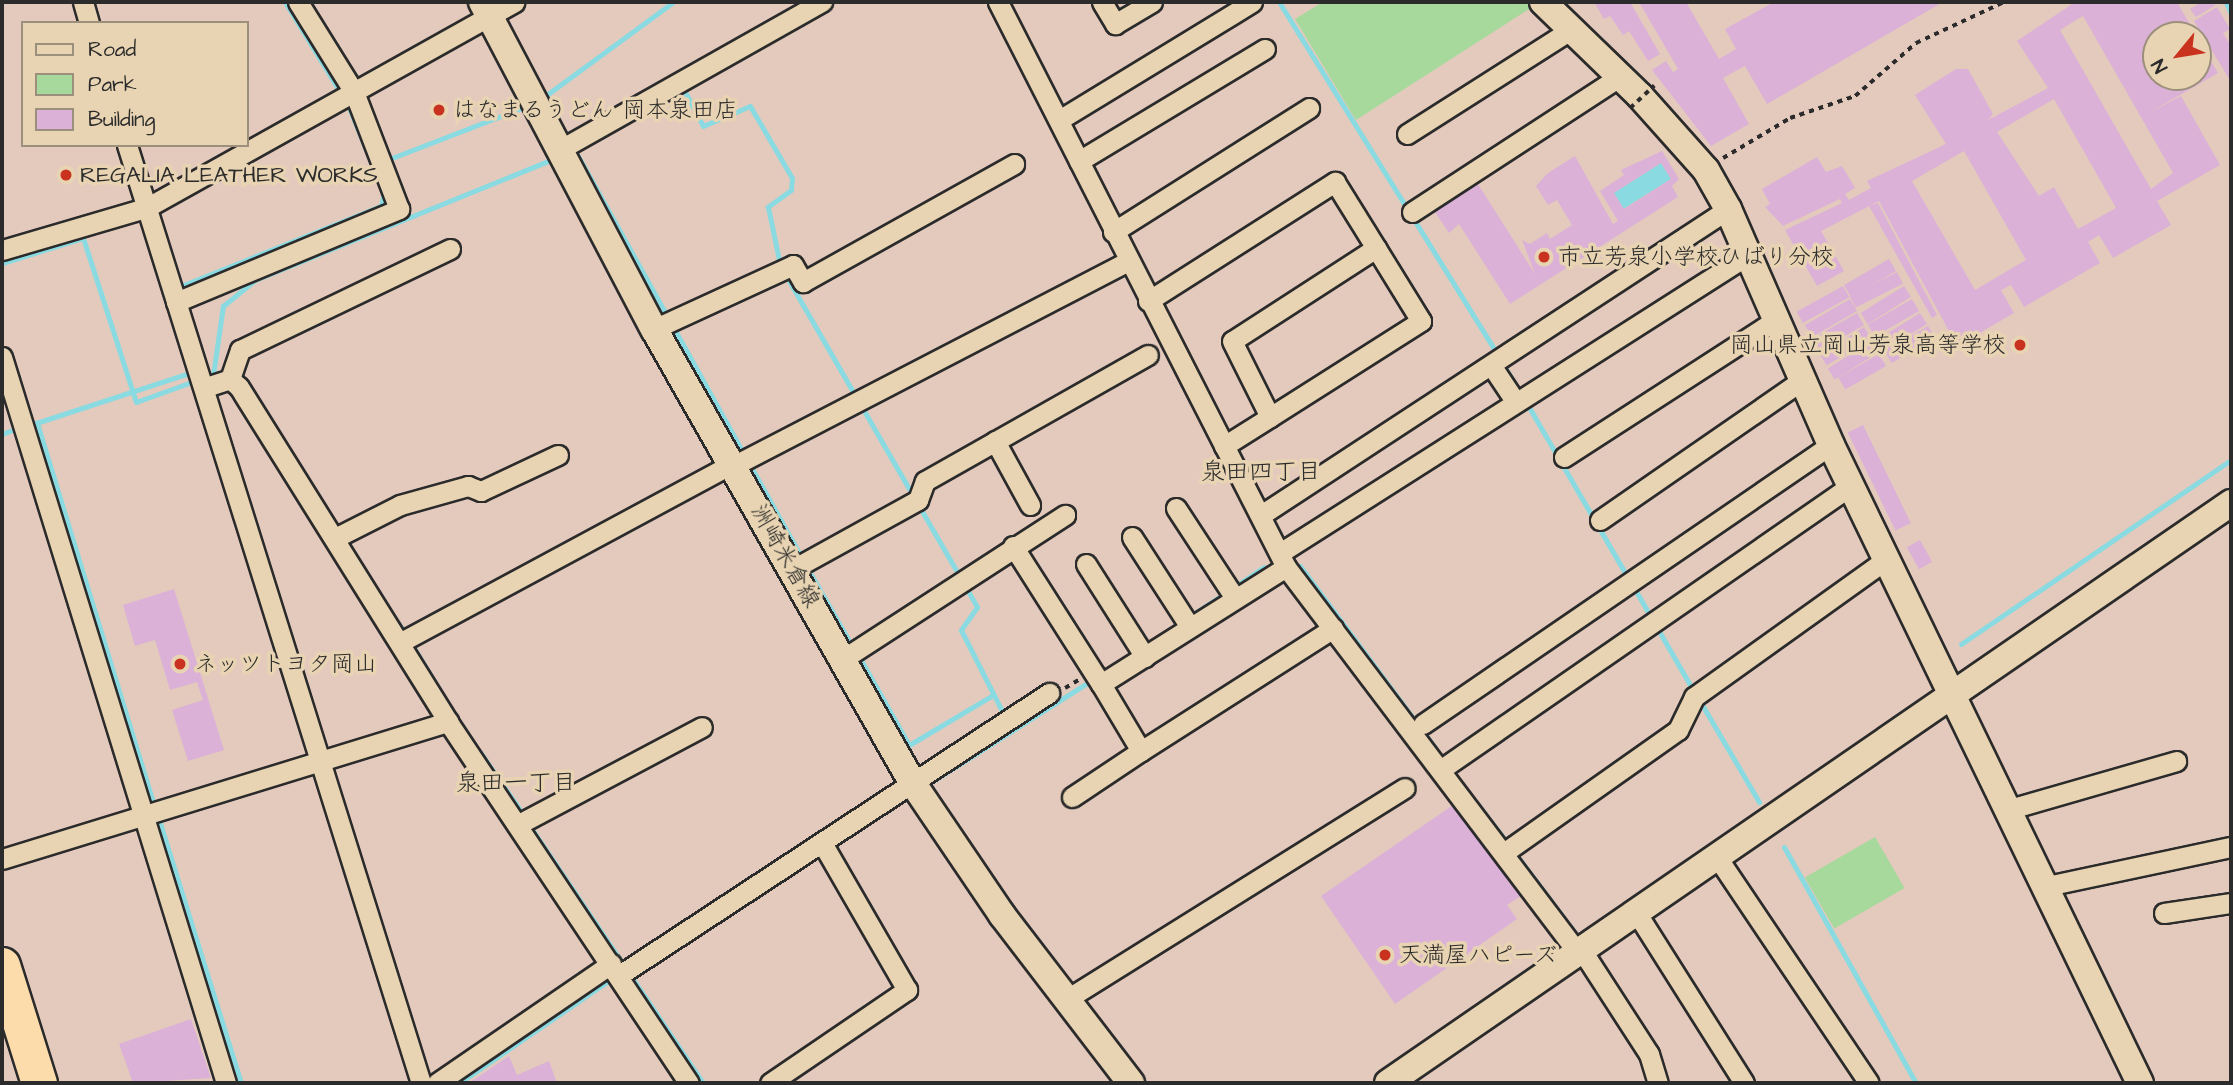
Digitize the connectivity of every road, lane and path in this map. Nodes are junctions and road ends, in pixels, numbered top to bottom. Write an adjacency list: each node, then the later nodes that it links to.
1 (83, 2): 12 (street)
2 (298, 2): 17 (street)
3 (513, 2): 11 (street)
4 (822, 2): 23 (street)
5 (998, 2): 20 (street)
6 (1102, 2): 7 (street)
7 (1152, 2)
8 (1252, 2): 20 (street)
9 (1543, 2): 13 (street)
10 (2004, 2): 25 (path)
11 (485, 9): 17 (street); 23 (street, 洲崎米倉線)
12 (88, 21)
13 (1572, 29): 15 (street); 21 (street)
14 (1265, 49): 24 (street)
15 (1621, 76): 28 (street); 29 (street)
16 (1654, 86): 19 (path, bridge)
17 (354, 92): 27 (street); 36 (street)
18 (1309, 108): 30 (street)
19 (1630, 108)
20 (1063, 117): 24 (street)
21 (1407, 134)
22 (128, 147): 27 (street)
23 (559, 150): 39 (street, 洲崎米倉線)
24 (1083, 158): 30 (street)
25 (1715, 163)
26 (1014, 164): 39 (street)
27 (146, 208): 33 (street); 36 (street)
28 (1728, 209): 34 (street); 42 (street)
29 (1412, 212)
30 (1117, 228): 35 (street)
31 (1376, 248): 37 (street); 47 (street); 47 (street)
32 (450, 249): 43 (street)
33 (2, 250)
34 (1748, 255): 38 (street); 46 (street)
35 (1128, 262): 37 (street); 53 (street)
36 (174, 293): 45 (street)
37 (1148, 301): 50 (street)
38 (1777, 319): 44 (street); 52 (street)
39 (664, 324): 53 (street, 洲崎米倉線)
40 (1149, 355): 48 (street)
41 (2, 357): 88 (street)
42 (1497, 361): 46 (street); 59 (street)
43 (231, 373): 45 (street); 61 (street)
44 (1804, 379): 49 (street); 60 (street)
45 (204, 381): 81 (street)
46 (1520, 398): 64 (street)
47 (1270, 417): 50 (street)
48 (995, 441): 56 (street); 67 (street)
49 (1832, 445): 54 (street); 78 (street)
50 (1224, 446): 59 (street)
51 (558, 455): 61 (street)
52 (1564, 457)
53 (738, 463): 67 (street, 洲崎米倉線); 71 (street)
54 (1852, 485): 65 (street); 83 (street)
55 (2231, 503): 76 (street)
56 (1030, 505)
57 (1176, 508): 68 (street)
58 (1065, 515): 63 (street)
59 (1261, 515): 64 (street)
60 (1600, 520)
61 (339, 535): 71 (street)
62 (1132, 537): 69 (street)
63 (1013, 545): 73 (street); 74 (street)
64 (1285, 559): 68 (street); 70 (street)
65 (1887, 559): 76 (street); 92 (street)
66 (1086, 564): 72 (street)
67 (793, 569): 73 (street, 洲崎米倉線)
68 (1231, 592): 69 (street)
69 (1186, 622): 72 (street)
70 (1333, 628): 80 (street); 83 (street)
71 (406, 639): 77 (street)
72 (1142, 651): 74 (street)
73 (843, 659): 84 (street, 洲崎米倉線)
74 (1098, 679): 80 (street)
75 (1049, 693): 84 (street)
76 (1956, 696): 87 (street); 93 (street)
77 (448, 722): 81 (street); 89 (street)
78 (1423, 724)
79 (702, 727): 89 (street)
80 (1141, 751): 86 (street)
81 (323, 761): 88 (street); 108 (street)
82 (2176, 761): 87 (street)
83 (1446, 766): 92 (street)
84 (912, 782): 90 (street); 102 (street, 洲崎米倉線)
85 (1405, 788): 102 (street)
86 (1072, 797)
87 (2010, 809): 95 (street)
88 (143, 815): 94 (street); 107 (street)
89 (523, 822): 101 (street)
90 (824, 847): 101 (street); 111 (street)
91 (2231, 847): 95 (street)
92 (1508, 849): 99 (street)
93 (1717, 857): 97 (street); 116 (street)
94 (2, 859)
95 (2047, 886): 104 (street)
96 (2231, 903): 98 (street)
97 (1636, 912): 99 (street); 115 (street)
98 (2164, 913)
99 (1579, 950): 113 (street); 114 (street)
100 (2, 965): 106 (highway)
101 (619, 971): 109 (street); 110 (street)
102 (1067, 999): 112 (street, 洲崎米倉線)
103 (2, 1024): 105 (highway)
104 (2131, 1080)
105 (21, 1083)
106 (39, 1083)
107 (226, 1083)
108 (421, 1083)
109 (437, 1083)
110 (690, 1083)
111 (770, 1083)
112 (1131, 1083)
113 (1388, 1083)
114 (1658, 1083)
115 (1744, 1083)
116 (1870, 1083)

